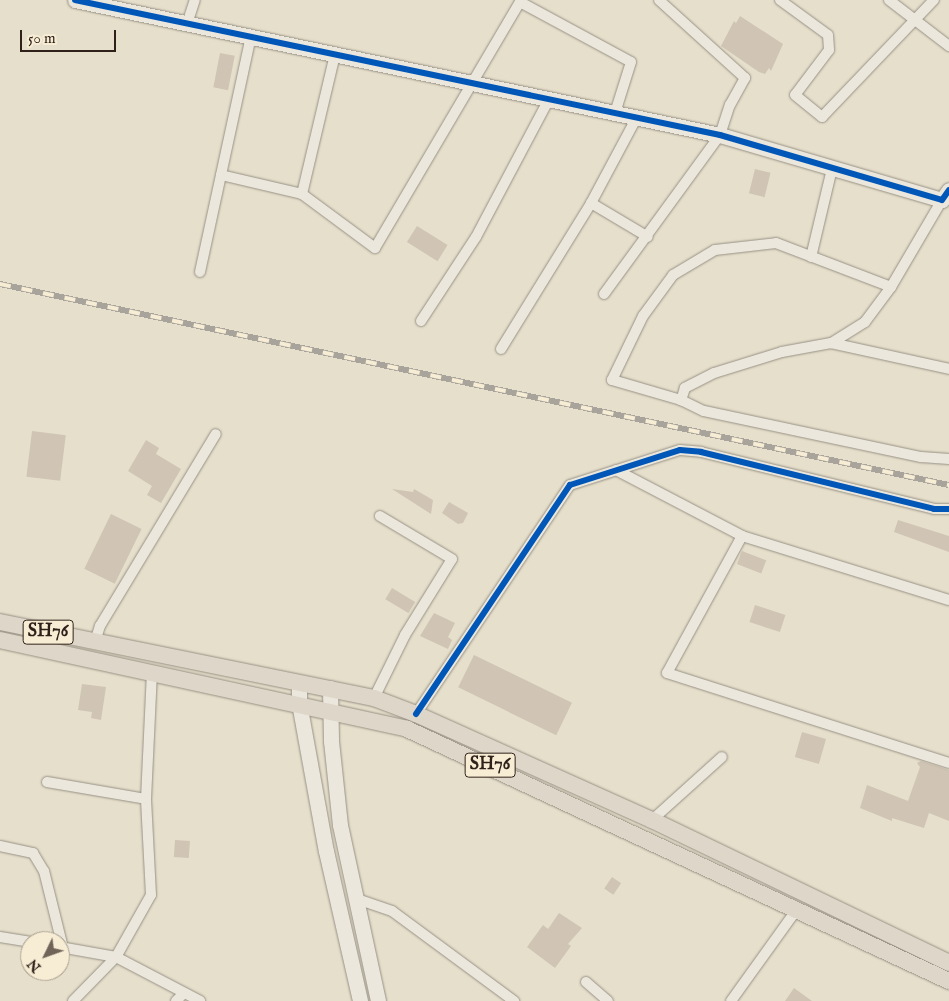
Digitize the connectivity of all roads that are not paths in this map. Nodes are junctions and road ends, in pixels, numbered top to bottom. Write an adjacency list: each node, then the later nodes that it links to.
1 (75, 0): 9 (street)
2 (195, 0): 9 (street)
3 (659, 0): 17 (street)
4 (780, 0): 8 (street)
5 (889, 0): 8 (street)
6 (934, 0): 8 (street)
7 (520, 1): 13 (street); 15 (street)
8 (916, 20): 11 (street)
9 (187, 24): 10 (street)
10 (251, 37): 12 (street); 19 (street)
11 (949, 46)
12 (334, 54): 13 (street); 20 (street)
13 (470, 83): 14 (street); 20 (street)
14 (549, 99): 15 (street); 28 (street)
15 (615, 113): 16 (street)
16 (636, 118): 17 (street); 22 (street)
17 (720, 135): 18 (street); 23 (street)
18 (832, 169): 21 (street); 24 (street)
19 (221, 175): 20 (street); 25 (street)
20 (302, 194)
21 (946, 195): 26 (street)
22 (591, 203): 23 (street); 30 (street)
23 (648, 238): 27 (street)
24 (812, 257): 26 (street); 32 (street)
25 (200, 272)
26 (891, 287): 29 (street)
27 (604, 294)
28 (422, 321)
29 (831, 343): 31 (street); 32 (street)
30 (501, 350)
31 (949, 369)
32 (681, 400): 34 (street)
33 (216, 434): 42 (street)
34 (949, 459)
35 (616, 470): 36 (street); 38 (street); 49 (street)
36 (949, 509)
37 (380, 516): 46 (street)
38 (742, 536): 39 (street); 51 (street)
39 (949, 600)
40 (0, 622): 42 (main road, SH76)
41 (0, 640): 43 (main road, SH76)
42 (95, 642): 44 (main road, SH76)
43 (152, 671): 47 (main road, SH76); 53 (street)
44 (299, 683): 45 (main road, SH76); 47 (street)
45 (330, 688): 46 (main road, SH76); 48 (street)
46 (374, 698): 49 (main road, SH76)
47 (299, 703): 48 (main road, SH76); 70 (street)
48 (330, 710): 56 (street); 57 (main road, SH76)
49 (416, 714): 54 (main road, SH76)
50 (722, 758): 54 (street)
51 (949, 763)
52 (48, 782): 53 (street)
53 (146, 799): 62 (street)
54 (652, 820): 63 (main road, SH76)
55 (0, 846): 58 (street)
56 (357, 899): 71 (street); 72 (street)
57 (795, 912): 64 (main road, SH76); 74 (street)
58 (59, 931)
59 (0, 937): 60 (street)
60 (20, 940)
61 (70, 949): 62 (street)
62 (116, 957): 66 (street); 67 (street)
63 (949, 963)
64 (949, 981)
65 (586, 982): 73 (street)
66 (184, 992): 68 (street); 69 (street)
67 (73, 1001)
68 (176, 1001)
69 (200, 1001)
70 (360, 1001)
71 (378, 1001)
72 (514, 1001)
73 (608, 1001)
74 (731, 1001)

